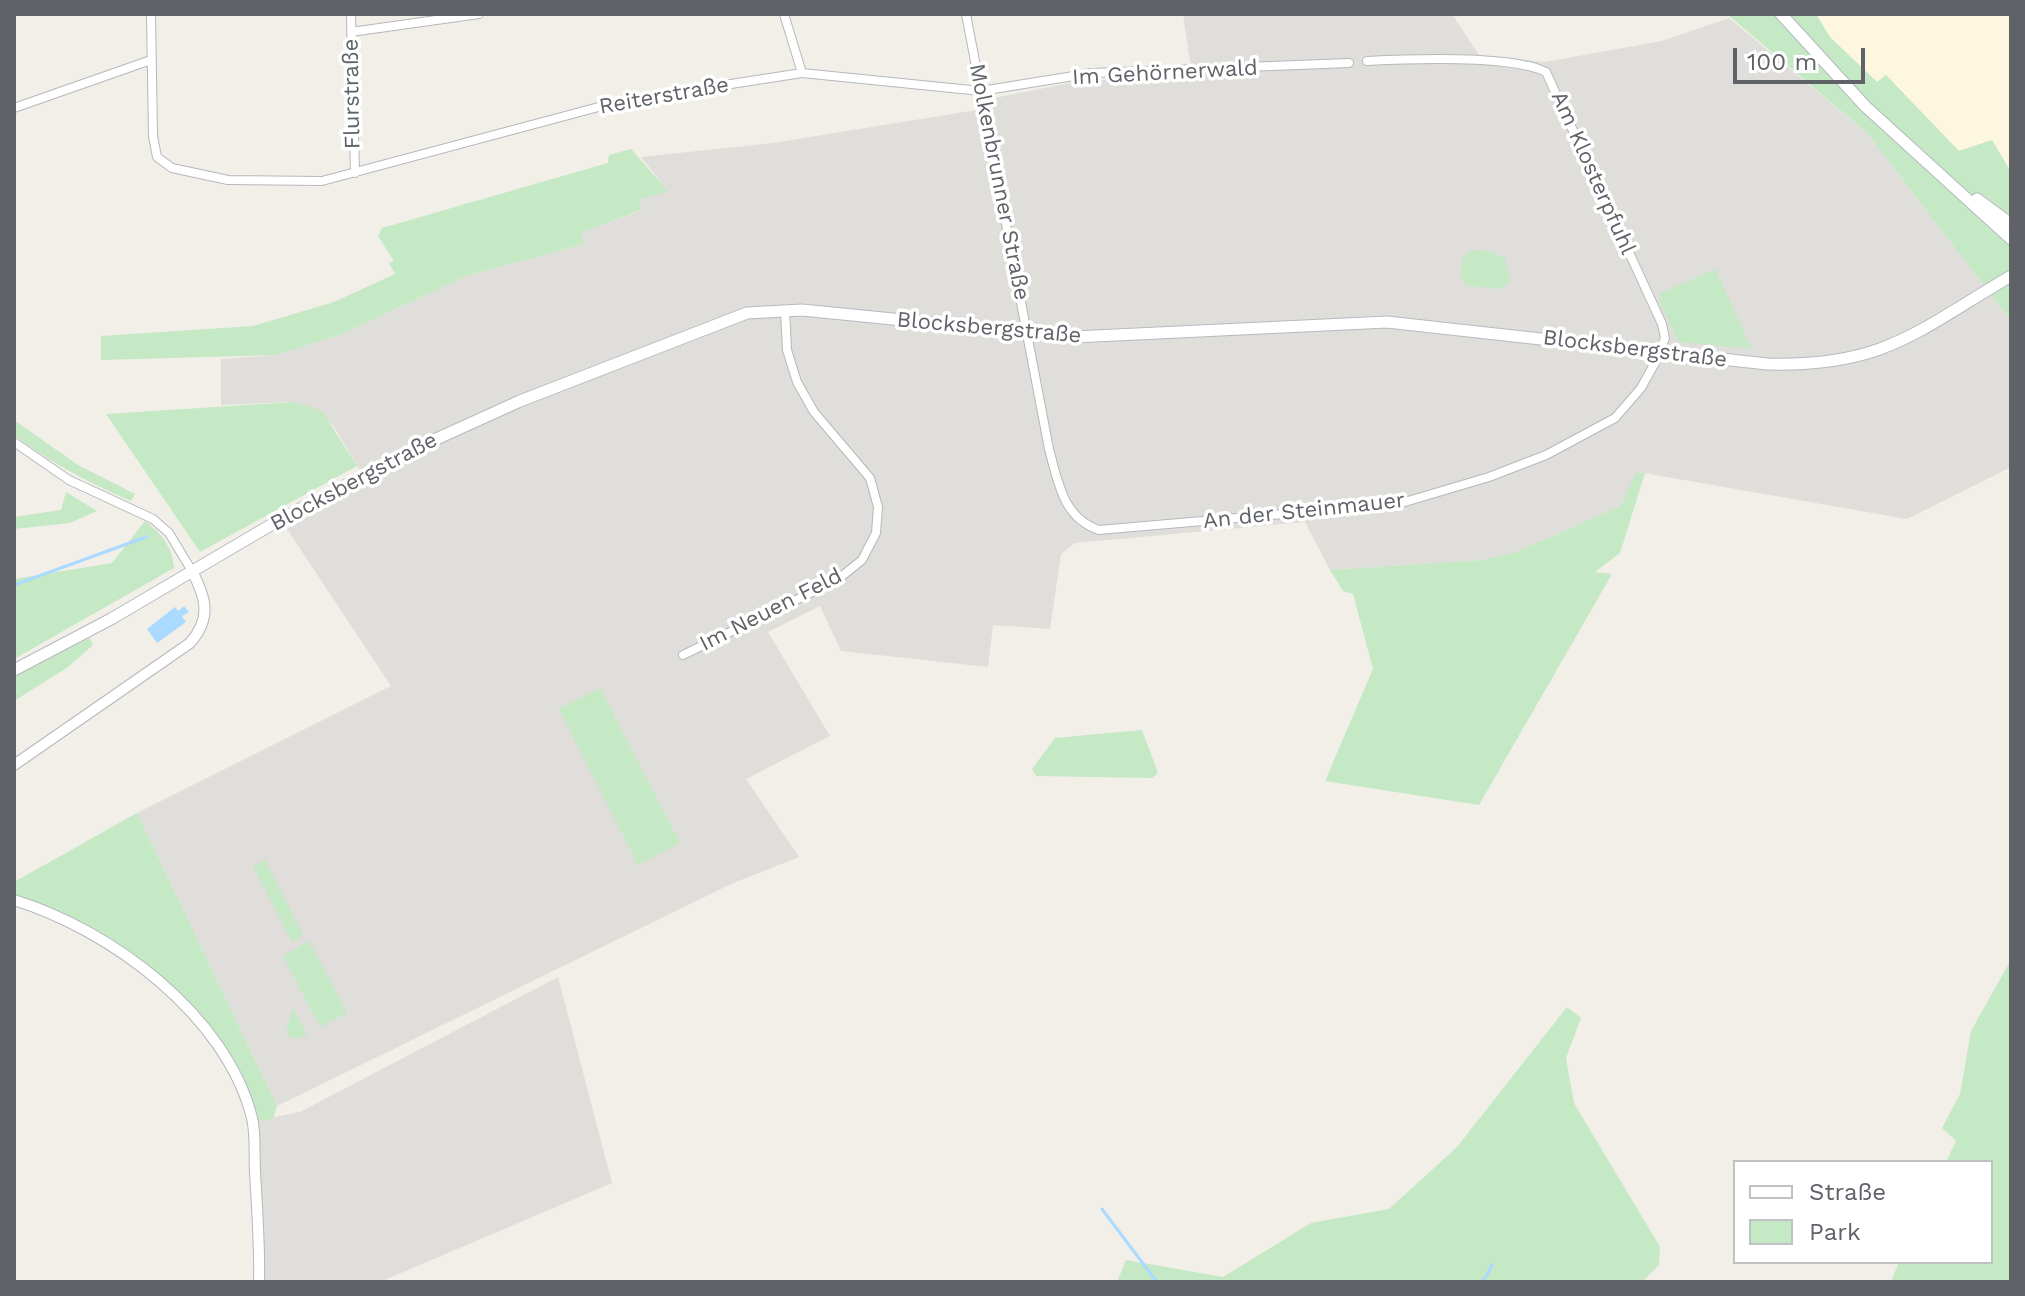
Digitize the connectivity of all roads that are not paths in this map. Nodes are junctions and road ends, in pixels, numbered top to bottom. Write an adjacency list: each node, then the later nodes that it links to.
1 (151, 14): 8 (street, Reiterstraße)
2 (351, 14): 7 (street, Flurstraße)
3 (479, 14): 7 (street)
4 (784, 14): 11 (street)
5 (966, 14): 12 (street, Molkenbrunner Straße)
6 (1781, 14): 14 (main road)
7 (351, 32): 15 (street, Flurstraße)
8 (151, 60): 13 (street); 15 (street, Reiterstraße)
9 (1367, 61): 21 (street, Am Klosterpfuhl)
10 (1349, 63): 12 (street, Im Gehörnerwald)
11 (802, 73): 12 (street, Reiterstraße); 15 (street, Reiterstraße)
12 (981, 91): 20 (street, Molkenbrunner Straße)
13 (14, 108)
14 (1928, 163): 16 (main road); 17 (main road)
15 (355, 173)
16 (2011, 224)
17 (2011, 239)
18 (2011, 276): 21 (main road, Blocksbergstraße)
19 (785, 310): 20 (main road, Blocksbergstraße); 24 (main road, Blocksbergstraße); 25 (street, Im Neuen Feld)
20 (1029, 335): 21 (main road, Blocksbergstraße); 23 (street, Molkenbrunner Straße)
21 (1661, 352): 23 (street, An der Steinmauer)
22 (14, 442): 24 (street)
23 (1089, 526)
24 (192, 571): 26 (main road, Blocksbergstraße); 27 (street)
25 (683, 655)
26 (14, 670)
27 (14, 765)
28 (14, 900): 29 (street)
29 (259, 1282)

